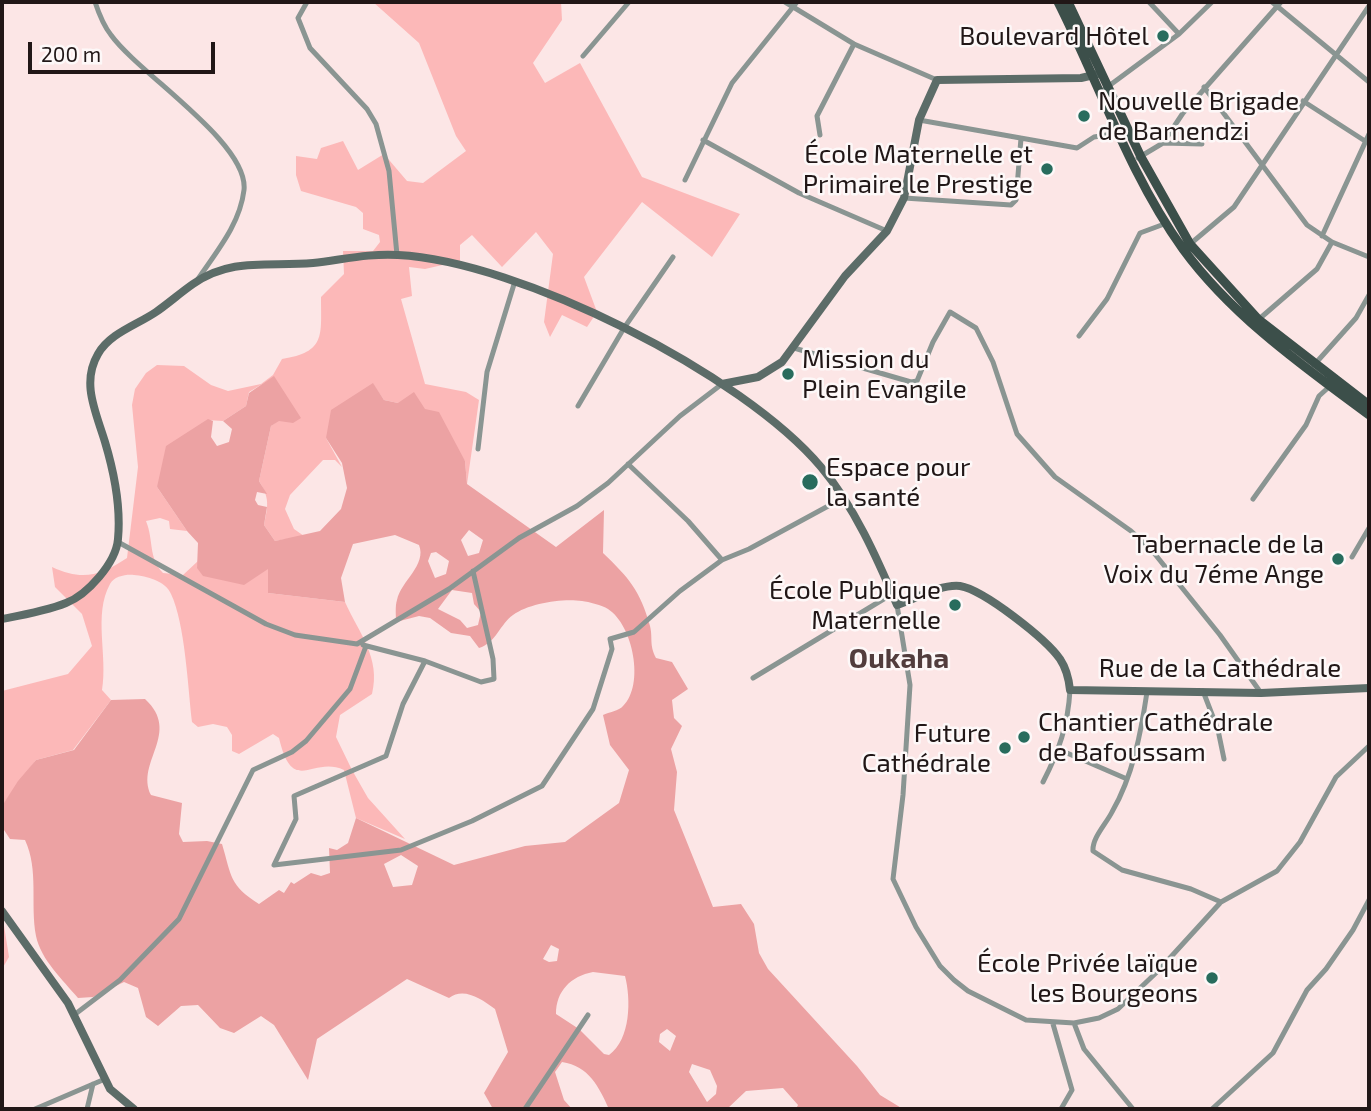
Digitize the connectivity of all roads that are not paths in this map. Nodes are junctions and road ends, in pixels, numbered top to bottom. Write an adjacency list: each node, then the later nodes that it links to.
1 (95, 2): 44 (street)
2 (306, 2): 40 (street)
3 (629, 2): 14 (street)
4 (785, 2): 10 (street)
5 (1058, 2): 16 (main road)
6 (1149, 2): 12 (street)
7 (1212, 2): 12 (street)
8 (1071, 3): 16 (main road)
9 (1277, 3): 15 (street); 19 (street)
10 (795, 4): 13 (street); 27 (street)
11 (1369, 6): 15 (street)
12 (1179, 34): 20 (street)
13 (854, 44): 17 (street); 25 (street)
14 (583, 56)
15 (1336, 57): 18 (street); 21 (street)
16 (1098, 74): 17 (street); 20 (main road)
17 (937, 80): 22 (street)
18 (1369, 82)
19 (1204, 87): 29 (street); 32 (street)
20 (1105, 89): 23 (main road); 31 (main road)
21 (1303, 101): 28 (street); 32 (street)
22 (919, 120): 26 (street); 34 (street)
23 (1119, 133): 26 (street); 31 (main road)
24 (1369, 134): 28 (street)
25 (820, 135)
26 (1021, 138): 34 (street)
27 (703, 140): 33 (street); 36 (street)
28 (1365, 141): 37 (street)
29 (1163, 143): 30 (street); 31 (street)
30 (1202, 144)
31 (1137, 159): 35 (main road); 39 (main road)
32 (1262, 166): 37 (street); 39 (street)
33 (685, 180)
34 (904, 198): 36 (street)
35 (1167, 223): 39 (main road); 48 (street)
36 (887, 230): 49 (street)
37 (1322, 236): 38 (street)
38 (1332, 242): 42 (street); 46 (street)
39 (1187, 247): 46 (main road)
40 (397, 255): 43 (street); 44 (street)
41 (673, 257): 47 (street)
42 (1369, 257)
43 (514, 281): 47 (street); 56 (street)
44 (196, 282): 61 (street)
45 (1369, 295): 50 (street)
46 (1256, 322): 50 (main road); 52 (main road)
47 (624, 328): 51 (street); 54 (street)
48 (1079, 336)
49 (794, 348): 51 (street); 76 (street)
50 (1314, 365): 53 (main road)
51 (722, 384): 57 (street); 58 (street)
52 (1330, 386): 55 (main road); 59 (street)
53 (1369, 405)
54 (578, 406)
55 (1369, 415)
56 (478, 449)
57 (628, 464): 63 (street); 64 (street)
58 (843, 498): 63 (street); 65 (street)
59 (1253, 499)
60 (1369, 528): 62 (street)
61 (118, 542): 67 (street); 68 (street)
62 (1352, 557)
63 (722, 560): 70 (street)
64 (473, 571): 68 (street); 70 (street)
65 (892, 594): 66 (street); 71 (street)
66 (897, 605): 73 (street); 88 (street)
67 (2, 619)
68 (357, 643): 69 (street)
69 (366, 646): 70 (street); 86 (street)
70 (425, 661)
71 (753, 678)
72 (1369, 688): 76 (street, Rue de la Cathédrale)
73 (1070, 690): 74 (street, Rue de la Cathédrale); 78 (street)
74 (1147, 691): 75 (street, Rue de la Cathédrale); 80 (street)
75 (1203, 691): 76 (street, Rue de la Cathédrale); 79 (street)
76 (1261, 693)
77 (1369, 746): 83 (street)
78 (1059, 750): 80 (street); 81 (street)
79 (1224, 759)
80 (1127, 779): 83 (street)
81 (1043, 782)
82 (1369, 900): 97 (street)
83 (1221, 902): 87 (street)
84 (2, 911): 86 (street)
85 (588, 1015): 94 (street)
86 (74, 1016): 89 (street)
87 (1074, 1023): 88 (street); 96 (street)
88 (1053, 1024): 95 (street)
89 (105, 1079): 90 (street); 93 (street)
90 (93, 1084): 91 (street); 92 (street)
91 (35, 1109)
92 (88, 1109)
93 (134, 1109)
94 (525, 1109)
95 (1061, 1109)
96 (1133, 1109)
97 (1212, 1109)

